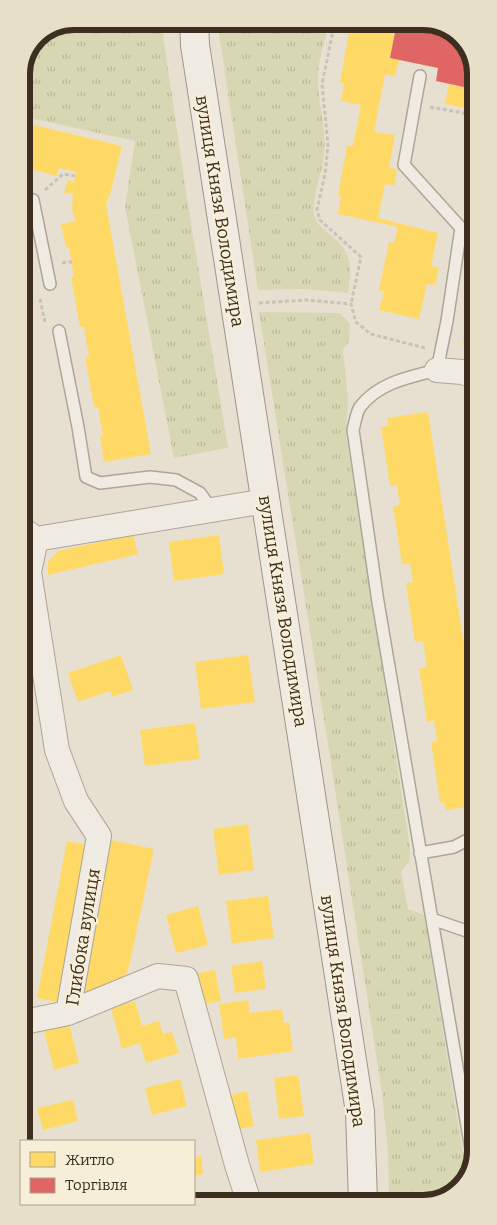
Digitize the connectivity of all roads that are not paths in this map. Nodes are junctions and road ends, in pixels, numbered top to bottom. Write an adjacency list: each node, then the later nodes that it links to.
1 (194, 30): 8 (main road, вулиця Князя Володимира)
2 (420, 76): 6 (lane)
3 (30, 210): 4 (lane)
4 (50, 284)
5 (59, 331): 9 (lane)
6 (437, 370): 7 (street); 13 (lane)
7 (467, 374)
8 (266, 501): 9 (street); 20 (main road, вулиця Князя Володимира)
9 (212, 510): 10 (street)
10 (30, 534)
11 (30, 600): 16 (street, Глибока вулиця)
12 (467, 840): 13 (lane)
13 (420, 853): 14 (lane)
14 (432, 919): 15 (lane); 18 (lane)
15 (467, 931)
16 (68, 1013): 17 (street); 19 (street, Глибока вулиця)
17 (30, 1021)
18 (467, 1126)
19 (247, 1195)
20 (363, 1195)

